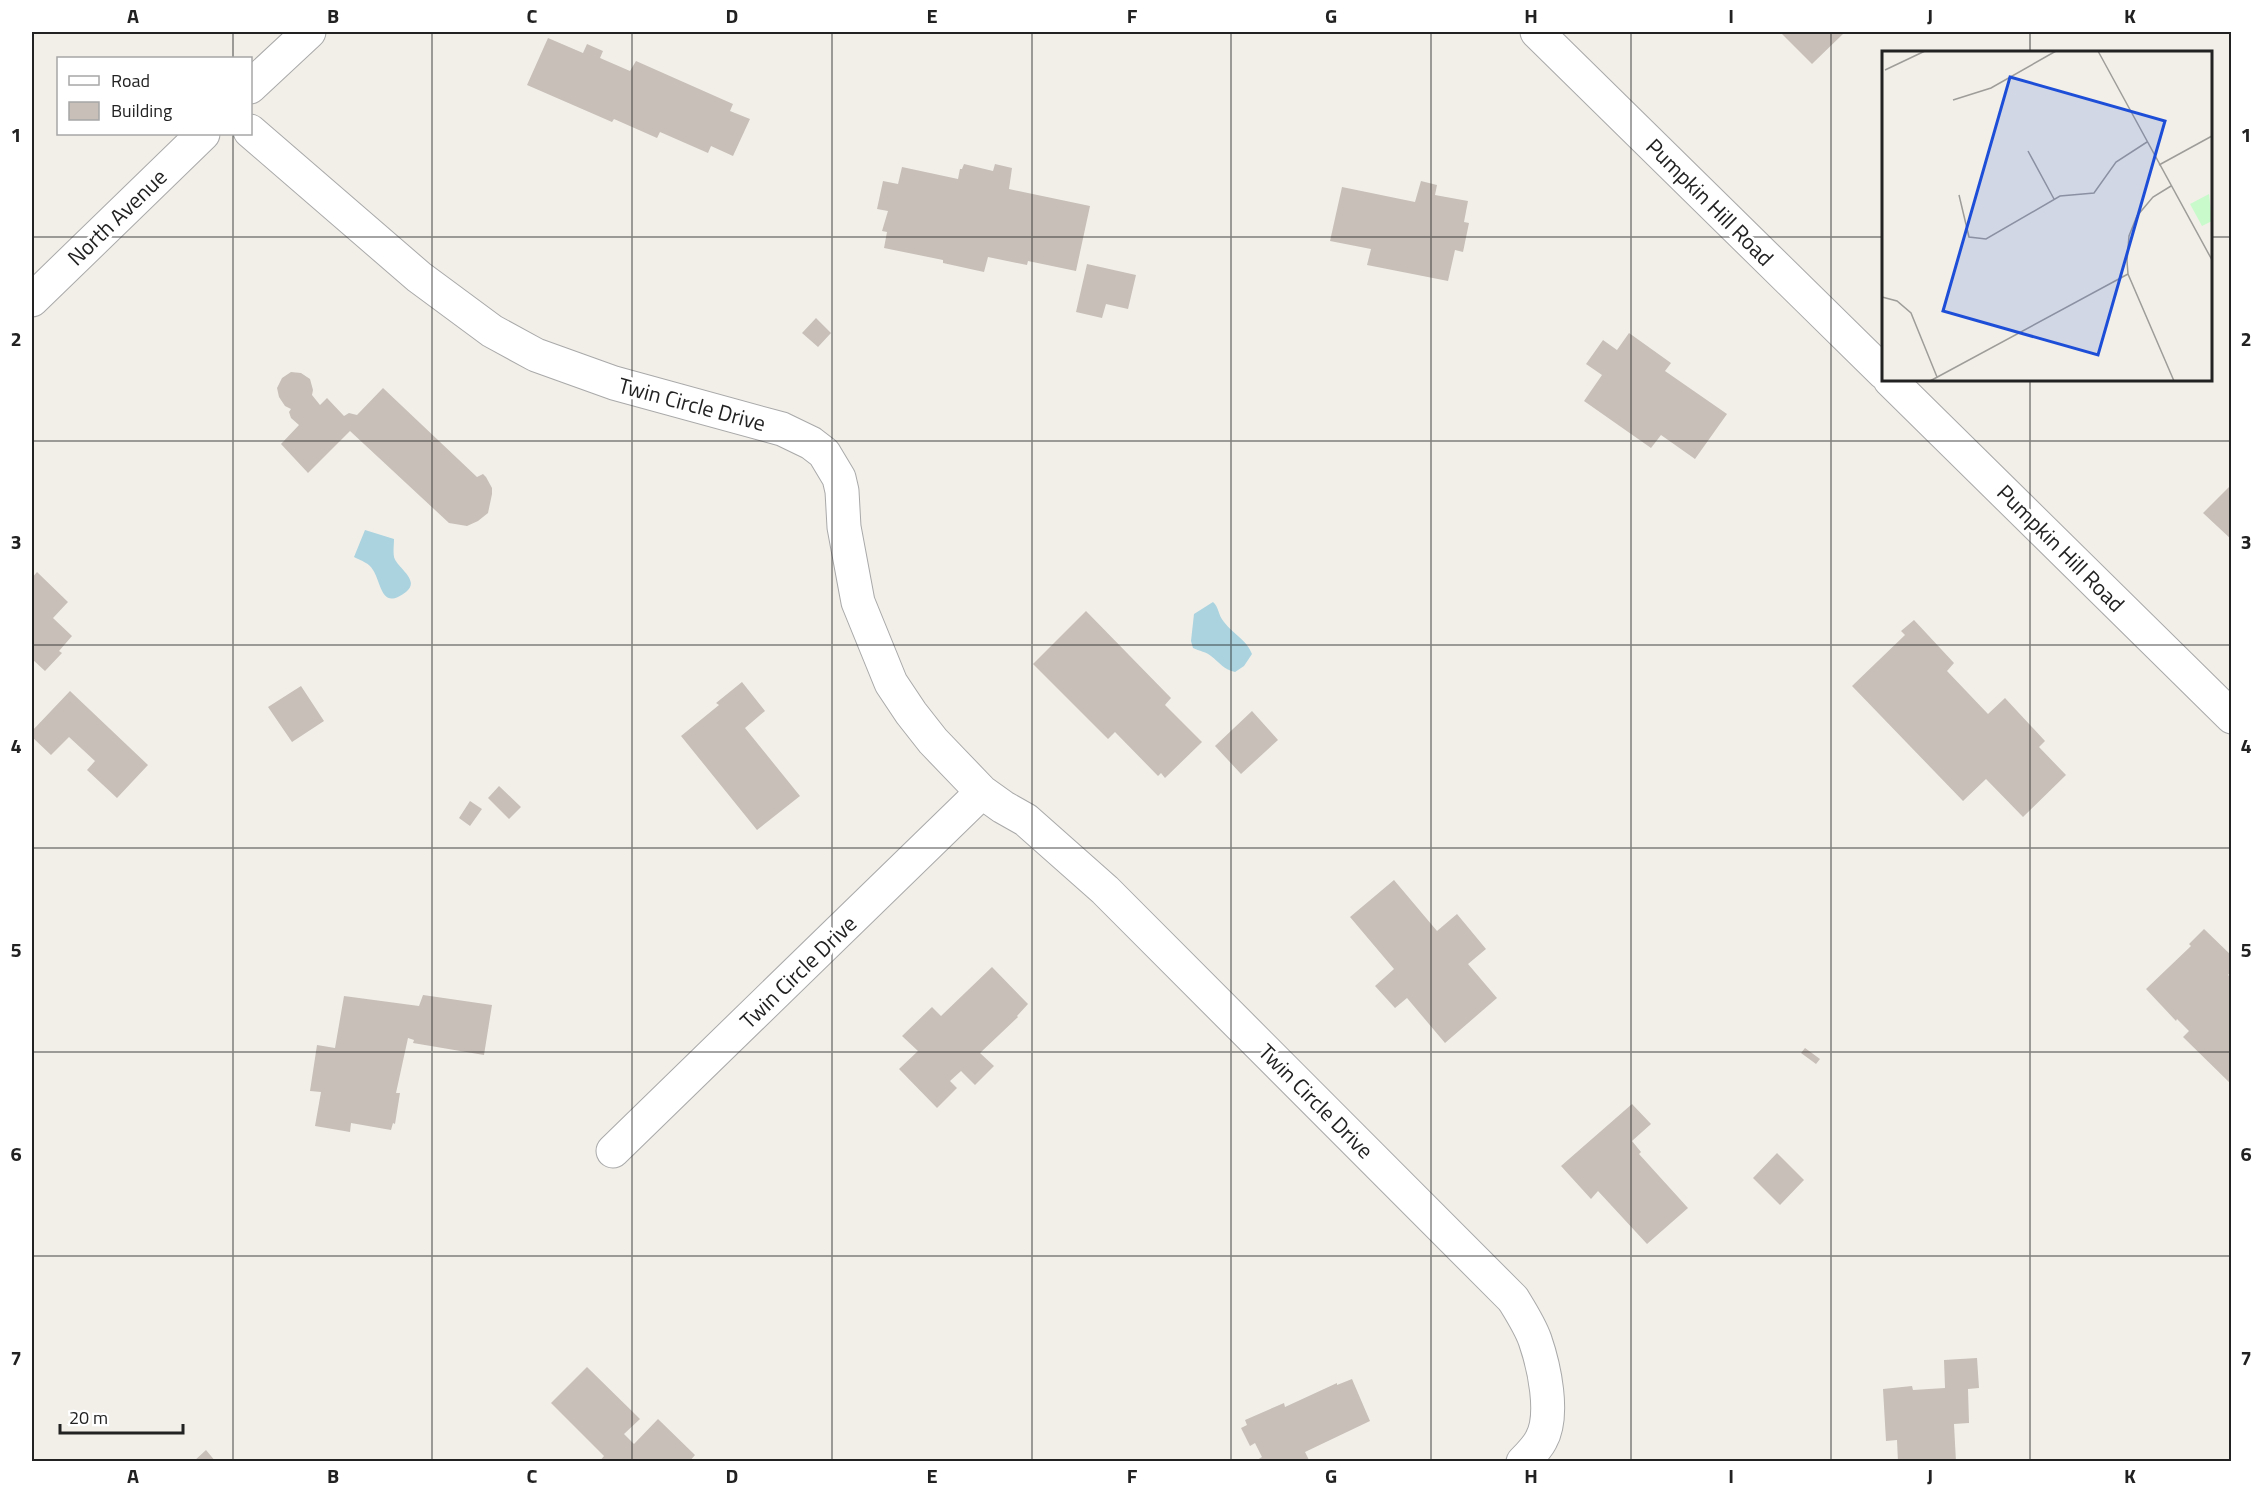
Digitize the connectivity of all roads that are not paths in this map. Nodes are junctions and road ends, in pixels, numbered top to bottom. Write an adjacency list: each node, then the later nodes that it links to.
1 (309, 32): 3 (street)
2 (1537, 32): 7 (street, Pumpkin Hill Road)
3 (252, 85)
4 (252, 133): 10 (street, Twin Circle Drive)
5 (202, 135): 6 (street, North Avenue)
6 (32, 300)
7 (1882, 371)
8 (1891, 381): 9 (street, Pumpkin Hill Road)
9 (2232, 717)
10 (982, 792): 11 (street, Twin Circle Drive); 12 (street, Twin Circle Drive)
11 (613, 1152)
12 (1523, 1461)

